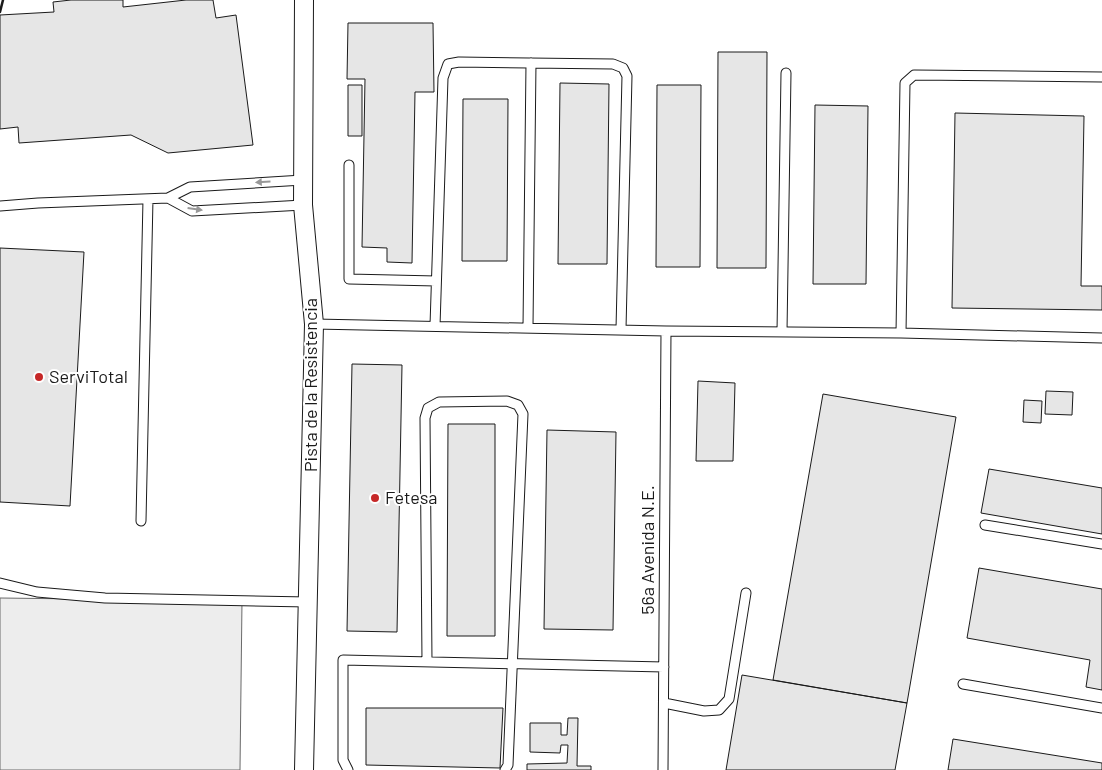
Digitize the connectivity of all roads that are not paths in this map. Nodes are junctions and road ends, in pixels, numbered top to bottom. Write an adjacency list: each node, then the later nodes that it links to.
1 (304, 0): 6 (street, Pista de la Resistencia)
2 (531, 64): 11 (lane); 14 (lane); 15 (lane)
3 (786, 73): 17 (lane)
4 (1102, 77): 18 (lane)
5 (349, 165): 11 (lane)
6 (303, 180): 7 (lane, one-way to 7); 9 (street, Pista de la Resistencia)
7 (168, 198): 8 (lane); 9 (lane, one-way to 9)
8 (148, 199): 10 (lane); 20 (lane)
9 (304, 205): 12 (street, Pista de la Resistencia)
10 (0, 206)
11 (436, 281): 13 (lane)
12 (314, 324): 13 (lane); 25 (street, Pista de la Resistencia)
13 (435, 326): 14 (lane)
14 (528, 327): 15 (lane)
15 (621, 329): 16 (lane)
16 (666, 331): 17 (lane); 28 (lane, 56a Avenida N.E.)
17 (782, 332): 18 (lane)
18 (901, 333): 19 (lane)
19 (1102, 338)
20 (141, 521)
21 (985, 525): 22 (lane)
22 (1102, 544)
23 (0, 583): 25 (lane)
24 (746, 592): 30 (lane)
25 (308, 602): 32 (street, Pista de la Resistencia)
26 (426, 661): 27 (lane); 27 (lane); 33 (lane)
27 (513, 663): 28 (lane); 34 (lane)
28 (664, 667): 30 (lane, 56a Avenida N.E.)
29 (963, 684): 31 (lane)
30 (664, 703): 35 (lane, 56a Avenida N.E.)
31 (1102, 708)
32 (304, 770)
33 (348, 770)
34 (505, 770)
35 (663, 770)

